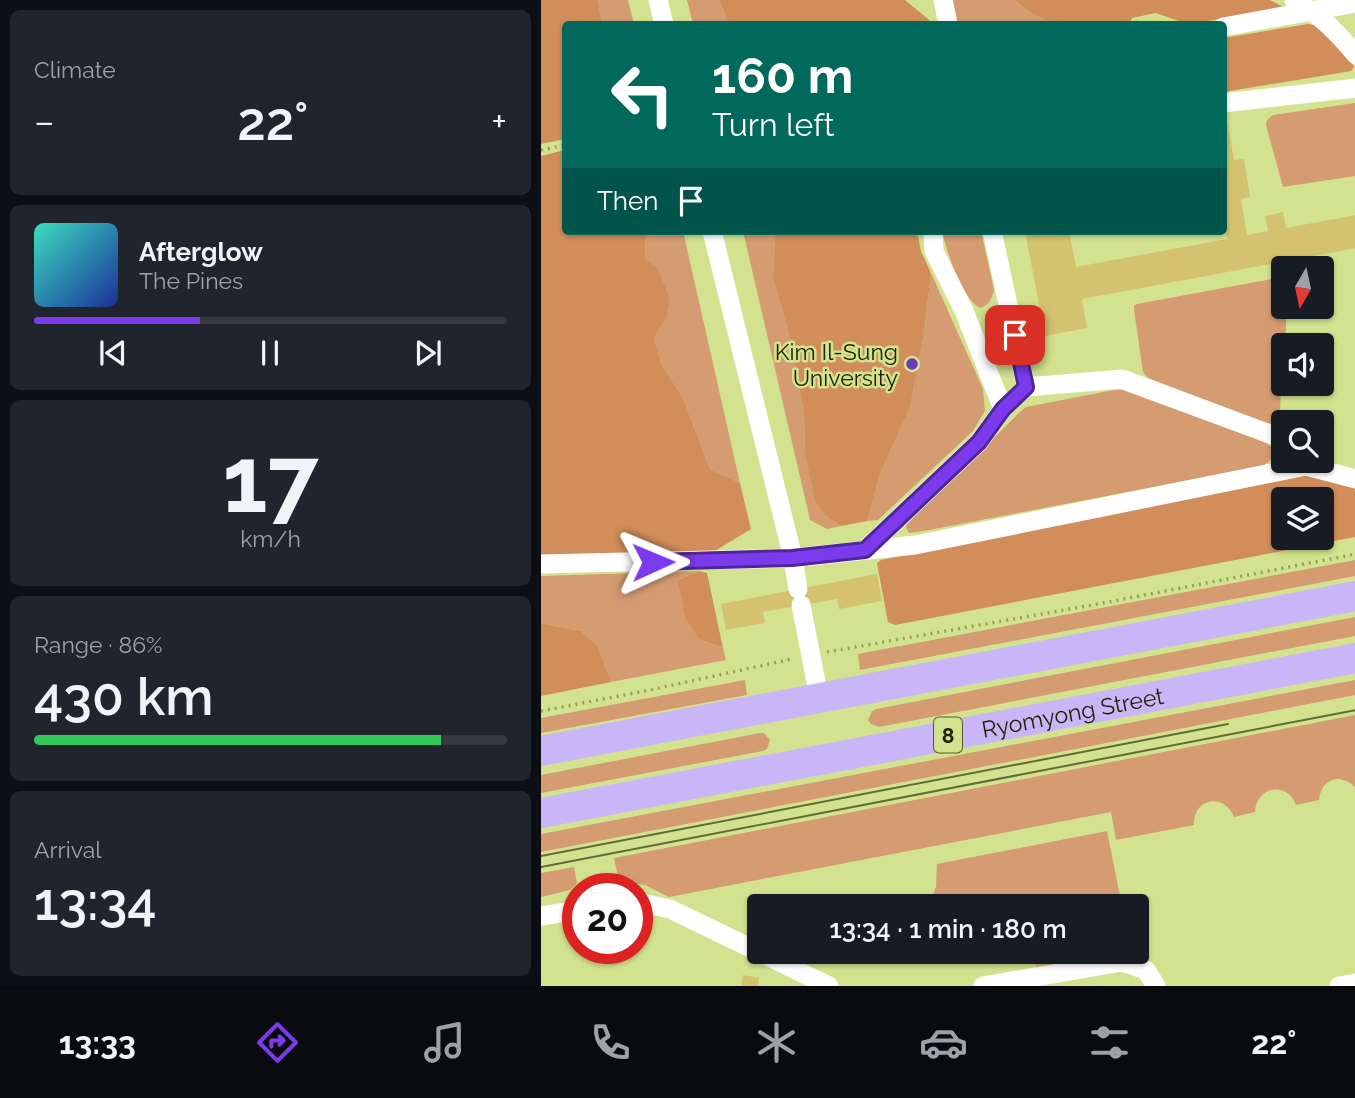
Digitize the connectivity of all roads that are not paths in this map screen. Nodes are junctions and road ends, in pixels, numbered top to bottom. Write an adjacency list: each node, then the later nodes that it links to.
1 (658, 0): 6 (street)
2 (943, 0): 7 (street)
3 (1294, 0): 5 (street)
4 (1355, 4): 5 (street)
5 (1312, 11): 8 (street); 9 (street)
6 (663, 21)
7 (947, 21)
8 (1227, 26)
9 (1355, 55)
10 (1355, 88): 11 (street)
11 (1227, 103)
12 (713, 235): 22 (street)
13 (934, 235): 16 (street)
14 (993, 235): 15 (street)
15 (1026, 387): 16 (street); 17 (street)
16 (1003, 409): 21 (street)
17 (1271, 433)
18 (1271, 470): 21 (street)
19 (1334, 473): 20 (street)
20 (1355, 480)
21 (865, 550): 22 (street)
22 (792, 558): 23 (street); 26 (street)
23 (541, 564)
24 (1355, 596): 26 (highway)
25 (1355, 658): 28 (highway, Ryomyong Street / 8)
26 (819, 698): 27 (highway)
27 (541, 751)
28 (541, 813)
29 (653, 905): 33 (street)
30 (562, 913): 31 (street)
31 (541, 916)
32 (1355, 983): 36 (street)
33 (829, 986)
34 (983, 986): 35 (street)
35 (1156, 986)
36 (1338, 986)

